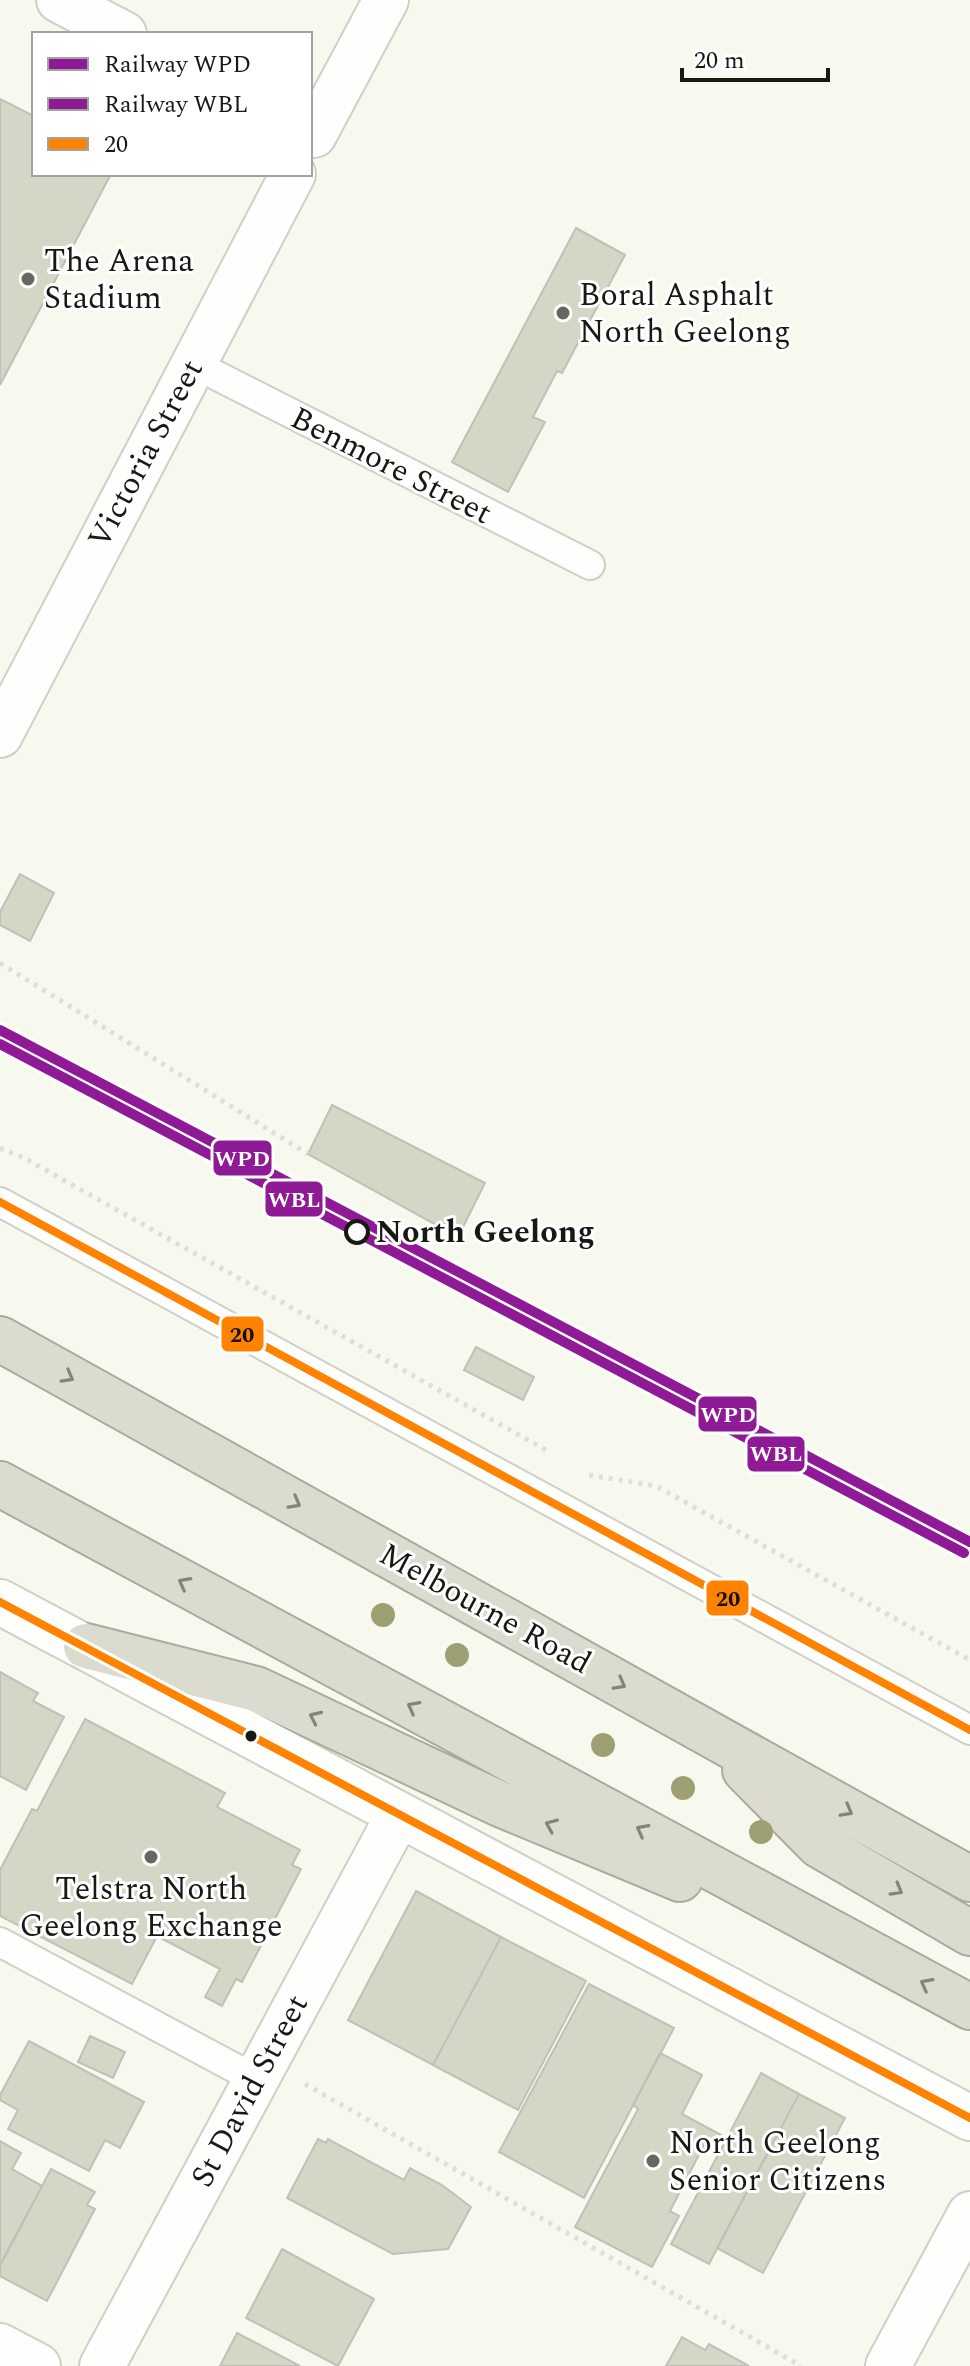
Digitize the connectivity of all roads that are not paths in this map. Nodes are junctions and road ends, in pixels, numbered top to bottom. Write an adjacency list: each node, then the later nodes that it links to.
1 (59, 0): 3 (street)
2 (386, 0): 4 (street)
3 (120, 32)
4 (312, 135)
5 (292, 176): 6 (street, Victoria Street)
6 (194, 364): 7 (lane, Benmore Street); 8 (street, Victoria Street)
7 (590, 565)
8 (0, 735)
9 (0, 1202): 14 (lane)
10 (0, 1339): 15 (highway, Melbourne Road, one-way to 15)
11 (0, 1484): 20 (highway, one-way to 11)
12 (0, 1602): 13 (street)
13 (86, 1646): 16 (street); 20 (highway, one-way to 13)
14 (970, 1730)
15 (709, 1734): 17 (highway, Melbourne Road, one-way to 17); 18 (highway, one-way to 18)
16 (398, 1816): 22 (street, St David Street); 23 (street)
17 (970, 1879)
18 (970, 1933)
19 (0, 1942): 22 (lane)
20 (883, 1960): 21 (highway, one-way to 20)
21 (970, 2007)
22 (261, 2071): 27 (street, St David Street)
23 (970, 2118)
24 (970, 2214): 28 (street)
25 (0, 2346): 26 (street)
26 (38, 2366)
27 (102, 2366)
28 (888, 2366)

